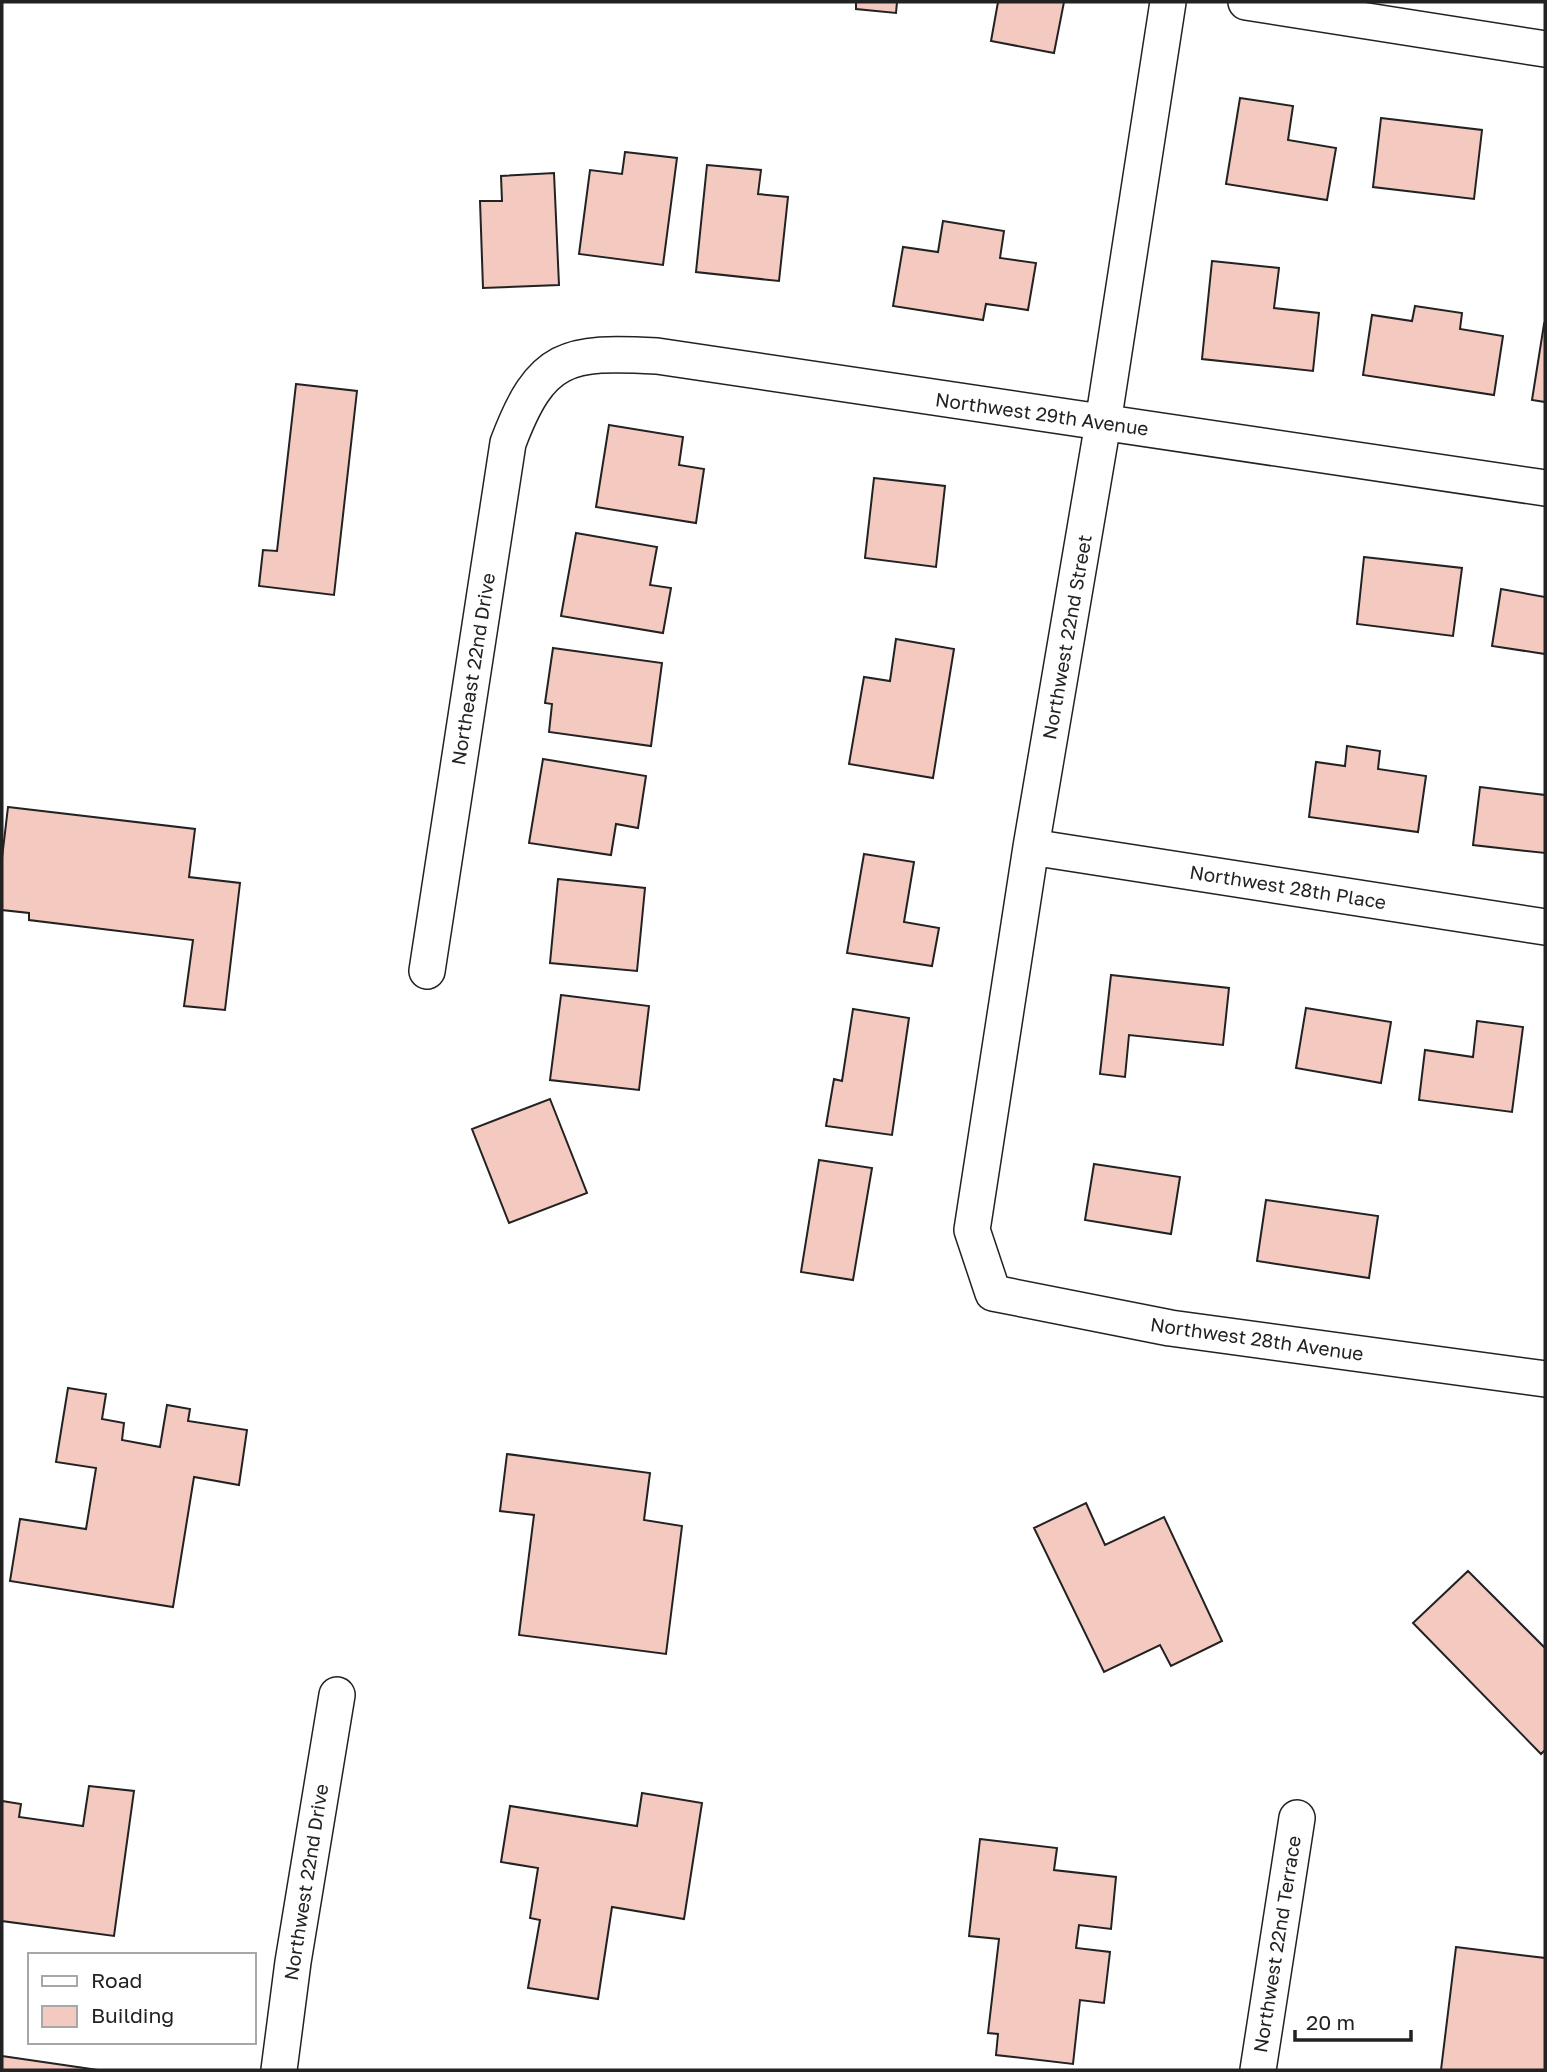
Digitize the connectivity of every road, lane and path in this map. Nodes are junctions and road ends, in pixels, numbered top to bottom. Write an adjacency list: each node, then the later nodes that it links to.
1 (1168, 2): 5 (street, Northwest 22nd Street)
2 (1246, 2): 3 (street)
3 (1545, 49)
4 (543, 375): 5 (street, Northwest 29th Avenue); 9 (street, Northeast 22nd Drive)
5 (1103, 423): 6 (street, Northwest 29th Avenue); 7 (street, Northwest 22nd Street)
6 (1545, 488)
7 (1031, 847): 8 (street, Northwest 28th Place); 10 (street, Northwest 22nd Street)
8 (1545, 927)
9 (427, 971)
10 (986, 1272): 11 (street, Northwest 28th Avenue)
11 (1545, 1379)
12 (337, 1695): 14 (street, Northwest 22nd Drive)
13 (1297, 1818): 15 (street, Northwest 22nd Terrace)
14 (279, 2070)
15 (1258, 2070)

